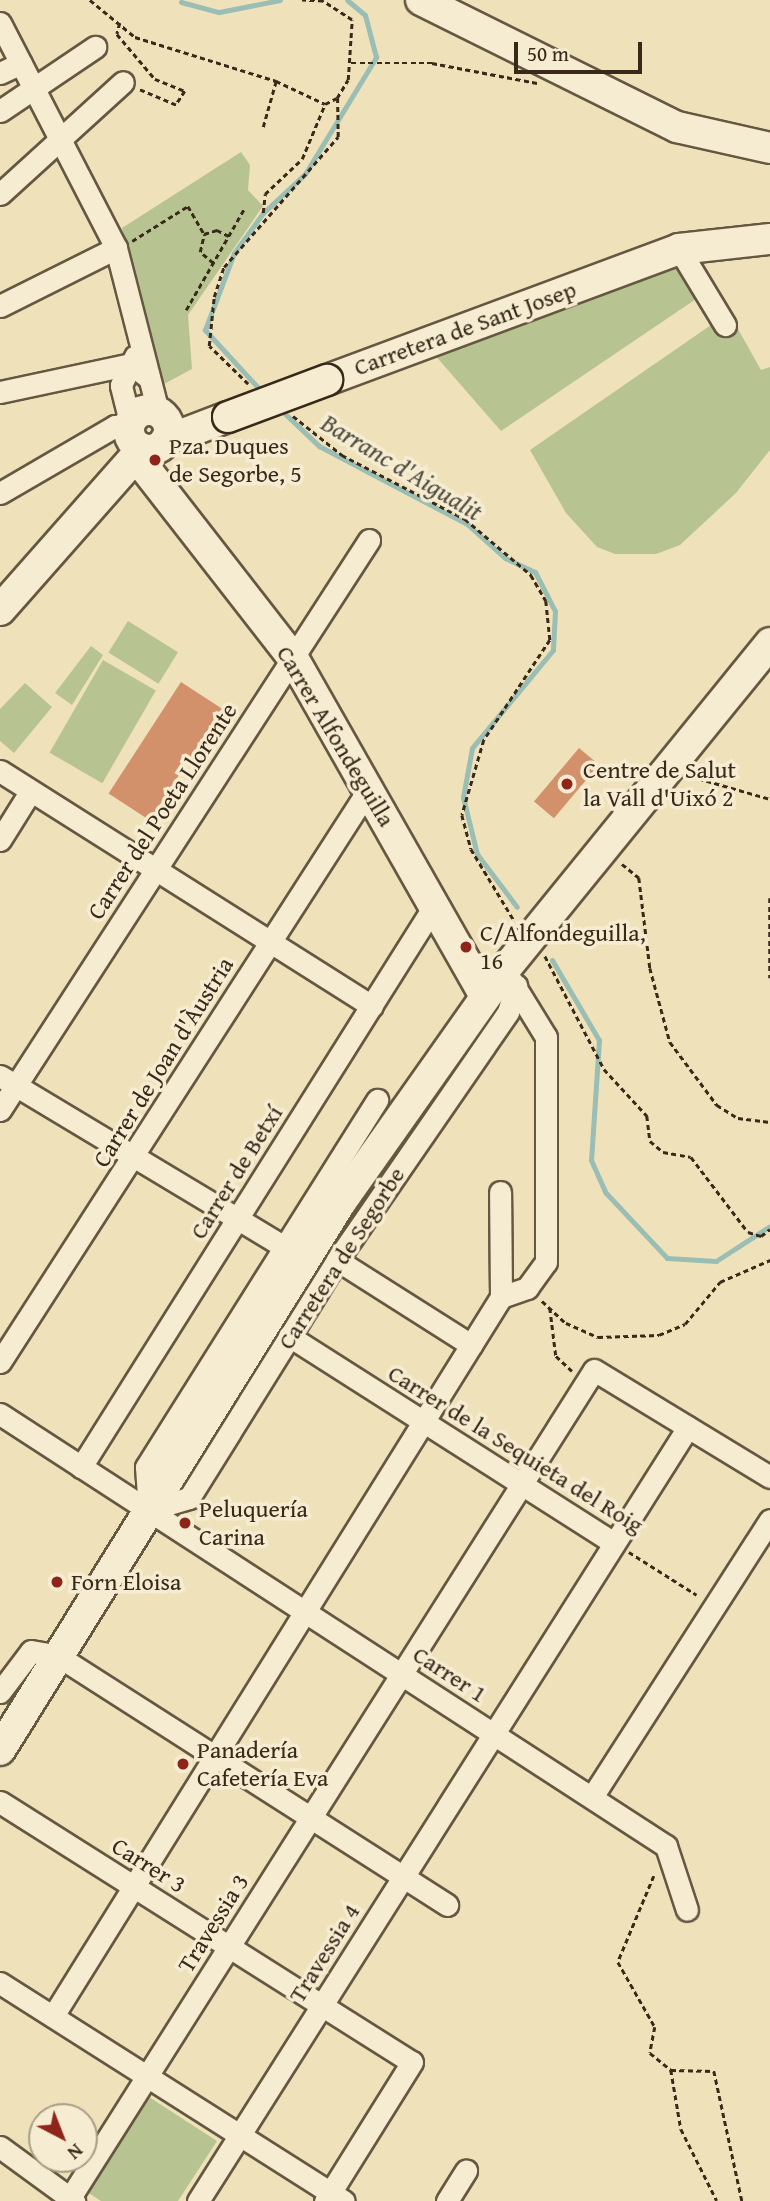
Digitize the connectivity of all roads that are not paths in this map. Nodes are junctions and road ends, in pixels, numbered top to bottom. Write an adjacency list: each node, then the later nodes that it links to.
1 (421, 0): 10 (street)
2 (0, 23): 4 (street)
3 (95, 47): 7 (street)
4 (21, 63): 5 (street); 7 (street)
5 (0, 73)
6 (122, 82): 9 (street)
7 (34, 88): 8 (street); 9 (street)
8 (0, 111)
9 (60, 139): 11 (street); 13 (street)
10 (770, 148)
11 (0, 194)
12 (770, 239): 14 (street, Carretera de Sant Josep)
13 (116, 248): 15 (street); 17 (street)
14 (679, 248): 16 (street); 19 (street, Carretera de Sant Josep, bridge)
15 (0, 306)
16 (726, 326)
17 (136, 354): 18 (street); 19 (street); 19 (street)
18 (0, 392)
19 (144, 434): 20 (street); 22 (street); 24 (street, Carrer Alfondeguilla)
20 (0, 493)
21 (369, 540): 24 (street, Carrer del Poeta Llorente)
22 (0, 610)
23 (770, 643): 32 (street)
24 (293, 657): 26 (street, Carrer Alfondeguilla); 29 (street, Carrer del Poeta Llorente)
25 (0, 771): 27 (street)
26 (368, 790): 30 (street, Carrer Alfondeguilla); 31 (street, Carrer de Joan d'Àustria)
27 (30, 792): 28 (street); 29 (street)
28 (0, 840)
29 (154, 872): 31 (street); 34 (street, Carrer del Poeta Llorente)
30 (434, 906): 32 (street, Carrer Alfondeguilla); 33 (street, Carrer de Betxí)
31 (268, 945): 33 (street); 37 (street, Carrer de Joan d'Àustria)
32 (501, 984): 41 (street, Carretera de Segorbe); 42 (street); 52 (street, Carretera de Segorbe)
33 (372, 1006): 39 (street, Carrer de Betxí)
34 (8, 1081): 36 (street, Carrer del Poeta Llorente); 37 (street)
35 (377, 1100): 40 (street)
36 (0, 1110)
37 (134, 1157): 39 (street); 45 (street, Carrer de Joan d'Àustria)
38 (500, 1192): 42 (street)
39 (238, 1219): 40 (street); 49 (street, Carrer de Betxí)
40 (281, 1245): 52 (street)
41 (337, 1259): 43 (street, Carretera de Segorbe); 44 (street)
42 (501, 1297): 44 (street)
43 (289, 1336): 47 (street, Carrer de la Sequieta del Roig); 52 (street, Carretera de Segorbe)
44 (471, 1345): 47 (street)
45 (0, 1362)
46 (0, 1414): 49 (street, Carrer 1)
47 (423, 1422): 51 (street, Carrer de la Sequieta del Roig); 55 (street)
48 (688, 1427): 50 (street); 51 (street, Travessia 3); 54 (street, Travessia 4)
49 (81, 1466): 52 (street, Carrer 1)
50 (770, 1477)
51 (522, 1484): 54 (street, Carrer de la Sequieta del Roig); 57 (street, Travessia 3)
52 (149, 1510): 55 (street, Carrer 1); 56 (street, Carretera de Segorbe)
53 (770, 1520): 62 (street)
54 (614, 1543): 59 (street, Travessia 4)
55 (305, 1611): 57 (street, Carrer 1); 61 (street)
56 (58, 1656): 58 (street); 60 (street, Carretera de Segorbe); 61 (street)
57 (401, 1674): 59 (street, Carrer 1); 64 (street, Travessia 3)
58 (0, 1692)
59 (494, 1734): 62 (street, Carrer 1); 65 (street, Travessia 4)
60 (0, 1750)
61 (215, 1757): 64 (street); 66 (street)
62 (592, 1797): 68 (street, Carrer 1)
63 (0, 1802): 66 (street, Carrer 3)
64 (310, 1818): 65 (street); 69 (street, Travessia 3)
65 (403, 1877): 67 (street); 71 (street, Travessia 4)
66 (134, 1886): 69 (street, Carrer 3); 72 (street)
67 (447, 1905)
68 (687, 1910)
69 (229, 1947): 71 (street, Carrer 3); 73 (street, Travessia 3)
70 (0, 1983): 72 (street)
71 (330, 2010): 74 (street, Travessia 4); 77 (street, Carrer 3)
72 (53, 2016): 73 (street)
73 (147, 2076): 74 (street); 78 (street, Travessia 3)
74 (240, 2135): 77 (street); 79 (street, Travessia 4)
75 (0, 2147): 78 (street)
76 (466, 2170): 80 (street)
77 (333, 2198)
78 (71, 2200)
79 (198, 2201)
80 (447, 2201)

